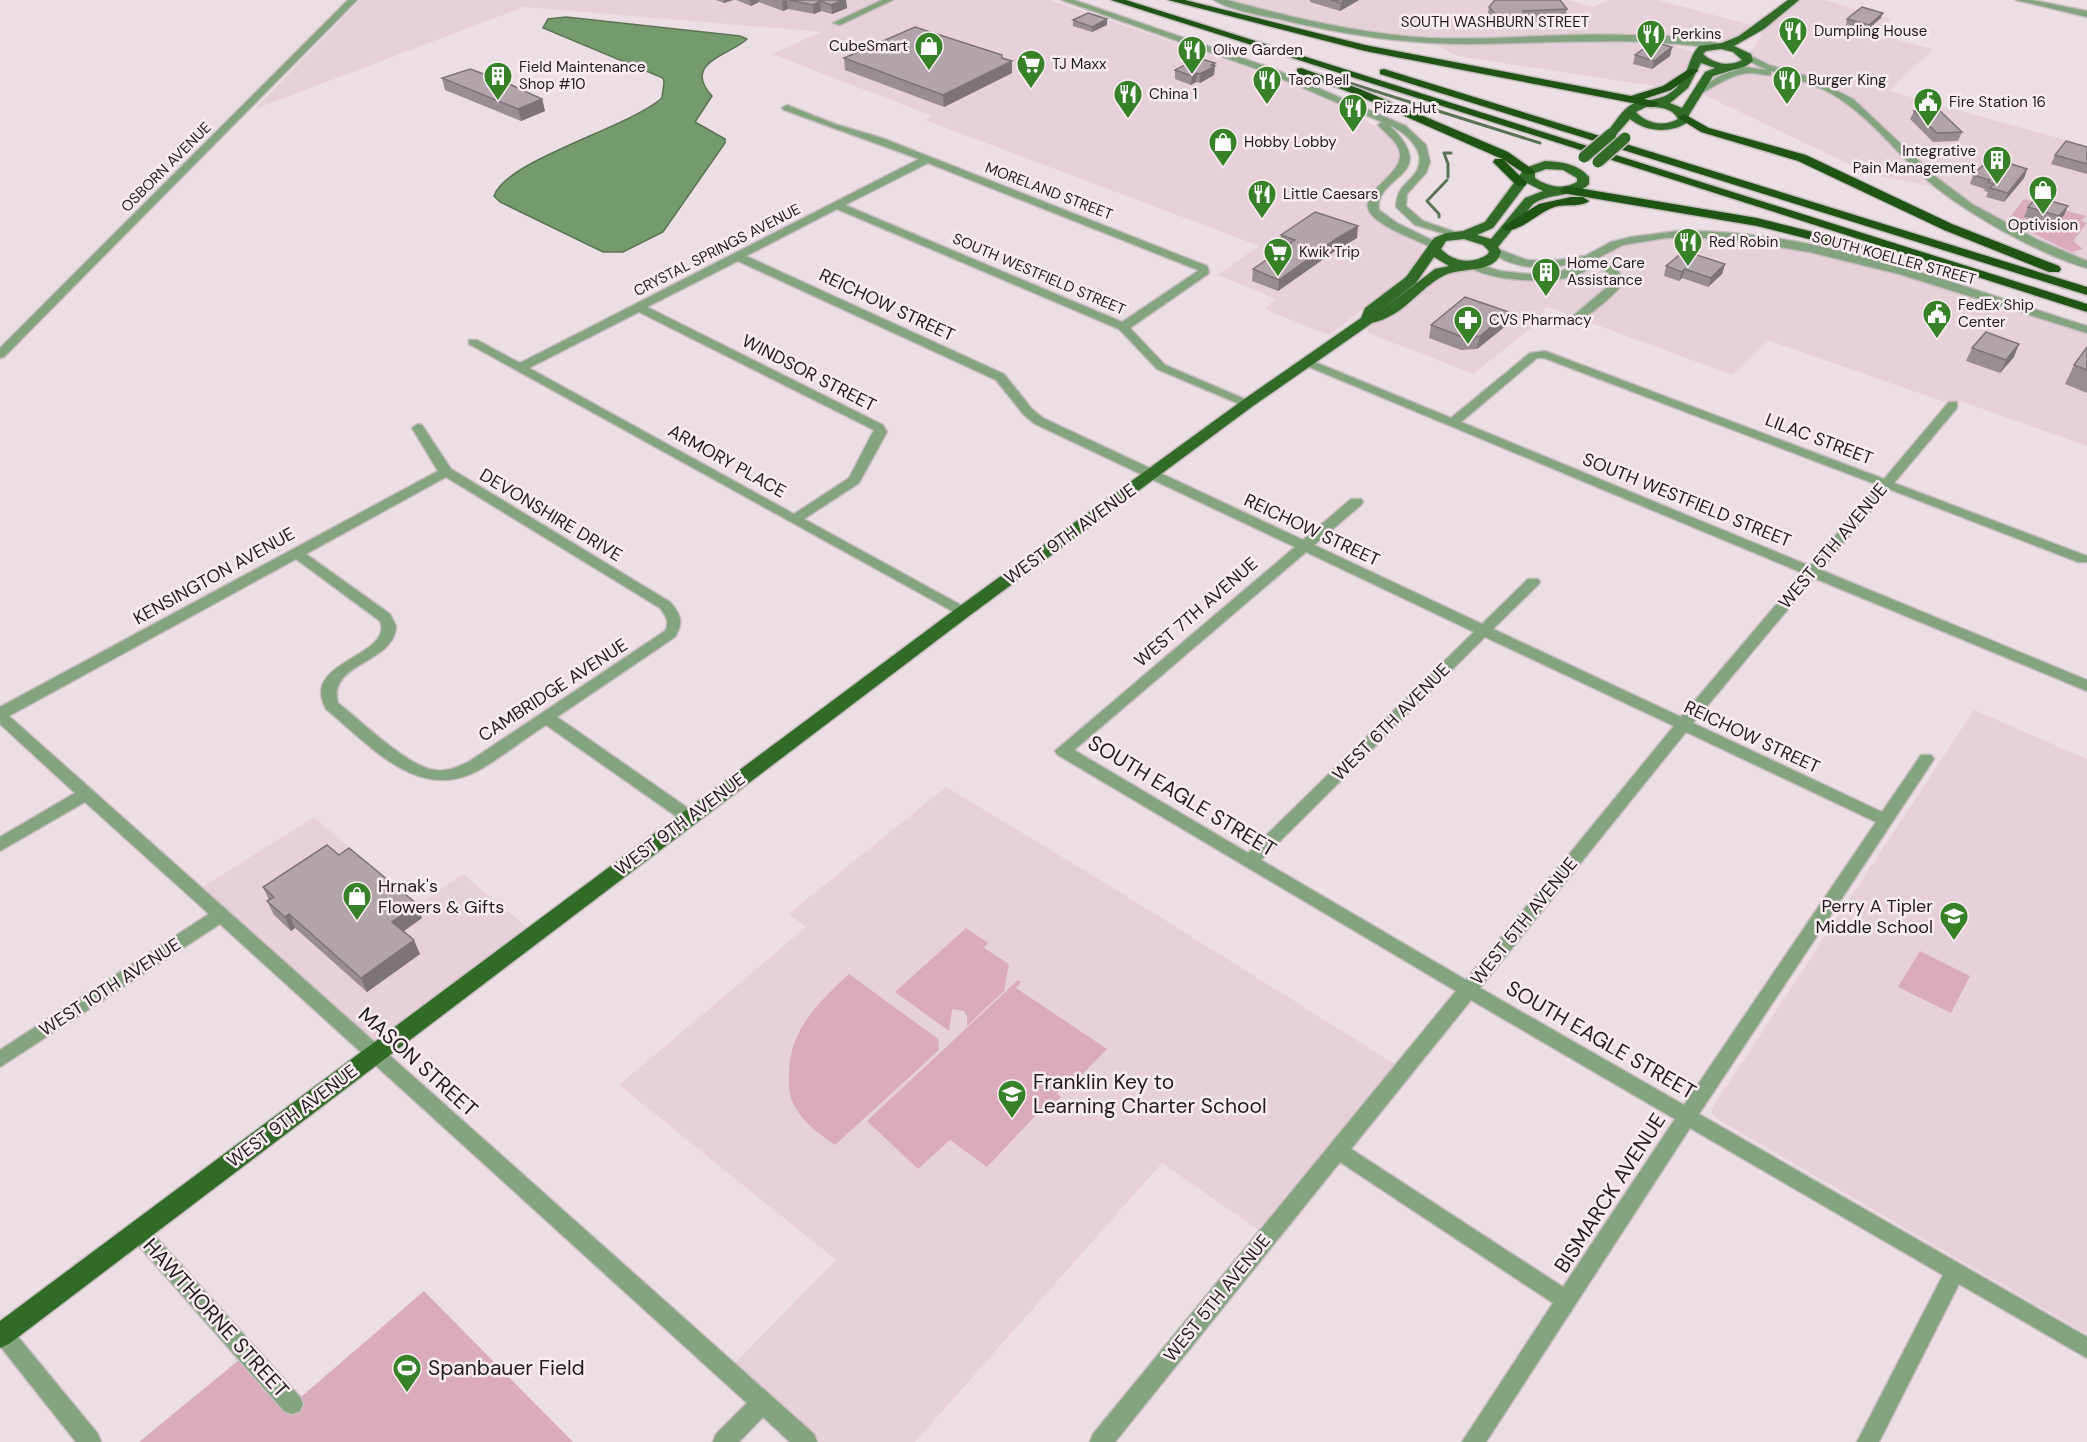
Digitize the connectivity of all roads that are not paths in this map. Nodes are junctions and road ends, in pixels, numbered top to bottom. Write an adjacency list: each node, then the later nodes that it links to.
1 (352, 0): 54 (street, OSBORN AVENUE)
2 (889, 0): 11 (street)
3 (1065, 0): 27 (street)
4 (1116, 0): 9 (highway)
5 (1173, 0): 22 (highway)
6 (1218, 0): 13 (street, SOUTH WASHBURN STREET)
7 (1794, 0): 12 (main road)
8 (2020, 0): 10 (street)
9 (1153, 6): 31 (highway); 45 (highway); 47 (highway)
10 (2087, 14)
11 (837, 23)
12 (1765, 25): 14 (main road); 15 (main road)
13 (1632, 38): 14 (street, SOUTH WASHBURN STREET); 16 (street, SOUTH WASHBURN STREET)
14 (1720, 46): 15 (main road); 16 (main road)
15 (1751, 51): 17 (main road); 20 (street)
16 (1697, 55): 17 (main road); 18 (main road)
17 (1731, 67): 19 (street); 21 (main road)
18 (1693, 71): 22 (highway); 23 (main road)
19 (1756, 71): 20 (street); 21 (street)
20 (1823, 87): 43 (street)
21 (1698, 92): 26 (main road)
22 (1628, 98): 23 (highway)
23 (1655, 104): 25 (main road); 26 (main road)
24 (788, 108): 29 (street, MORELAND STREET)
25 (1630, 112): 28 (main road); 30 (main road, bridge)
26 (1685, 113): 28 (main road); 44 (highway)
27 (1369, 114): 37 (street); 38 (street)
28 (1660, 126): 32 (main road, bridge)
29 (928, 159): 34 (street, CRYSTAL SPRINGS AVENUE); 51 (street, MORELAND STREET)
30 (1553, 165): 31 (main road); 32 (main road)
31 (1526, 176): 33 (main road); 37 (main road)
32 (1584, 180): 33 (main road)
33 (1562, 190): 35 (highway); 36 (main road)
34 (838, 206): 40 (street, CRYSTAL SPRINGS AVENUE); 51 (street, SOUTH WESTFIELD STREET)
35 (1683, 209): 36 (highway); 48 (highway)
36 (1508, 226): 39 (main road)
37 (1462, 235): 38 (main road); 39 (main road)
38 (1434, 247): 42 (main road); 49 (main road, WEST 9TH AVENUE)
39 (1494, 249): 41 (street, SOUTH KOELLER STREET); 42 (main road, WEST 9TH AVENUE)
40 (737, 256): 46 (street, CRYSTAL SPRINGS AVENUE); 62 (street, REICHOW STREET)
41 (1587, 259): 42 (street, SOUTH KOELLER STREET); 50 (street); 52 (street, SOUTH KOELLER STREET)
42 (1469, 265): 49 (main road, WEST 9TH AVENUE)
43 (2087, 265)
44 (2087, 280)
45 (2087, 291)
46 (638, 307): 56 (street, CRYSTAL SPRINGS AVENUE); 65 (street, WINDSOR STREET)
47 (2087, 308)
48 (2087, 314)
49 (1367, 320): 55 (main road, WEST 9TH AVENUE)
50 (1558, 324)
51 (1123, 327): 57 (street, SOUTH WESTFIELD STREET)
52 (2087, 330)
53 (473, 342): 56 (street, ARMORY PLACE)
54 (0, 356)
55 (1306, 362): 57 (main road, WEST 9TH AVENUE); 59 (street, SOUTH WESTFIELD STREET)
56 (520, 368): 65 (street, ARMORY PLACE)
57 (1248, 403): 62 (main road, WEST 9TH AVENUE)
58 (1953, 405): 63 (street, WEST 5TH AVENUE)
59 (1453, 422): 63 (street, LILAC STREET); 69 (street, SOUTH WESTFIELD STREET)
60 (418, 428): 61 (street, DEVONSHIRE DRIVE)
61 (446, 472): 67 (street, KENSINGTON AVENUE); 72 (street, DEVONSHIRE DRIVE)
62 (1152, 474): 66 (street, REICHOW STREET); 71 (main road, WEST 9TH AVENUE)
63 (1886, 484): 68 (street, LILAC STREET); 69 (street, WEST 5TH AVENUE)
64 (1356, 502): 66 (street, WEST 7TH AVENUE)
65 (795, 519): 71 (street, ARMORY PLACE)
66 (1304, 546): 73 (street, REICHOW STREET); 78 (street, WEST 7TH AVENUE)
67 (296, 553): 75 (street, KENSINGTON AVENUE); 76 (street, CAMBRIDGE AVENUE)
68 (2083, 559)
69 (1812, 571): 74 (street, SOUTH WESTFIELD STREET); 77 (street, WEST 5TH AVENUE)
70 (1533, 582): 73 (street, WEST 6TH AVENUE)
71 (963, 612): 81 (main road, WEST 9TH AVENUE)
72 (675, 622): 76 (street, CAMBRIDGE AVENUE)
73 (1484, 631): 77 (street, REICHOW STREET); 84 (street, WEST 6TH AVENUE)
74 (2087, 686)
75 (0, 715): 80 (street, MASON STREET)
76 (547, 718): 81 (street)
77 (1683, 725): 82 (street, REICHOW STREET); 86 (street, WEST 5TH AVENUE)
78 (1063, 751): 84 (street, SOUTH EAGLE STREET)
79 (1926, 759): 82 (street, BISMARCK AVENUE)
80 (86, 794): 83 (street); 85 (street, MASON STREET)
81 (689, 817): 87 (main road, WEST 9TH AVENUE)
82 (1886, 819): 89 (street, BISMARCK AVENUE)
83 (0, 845)
84 (1249, 862): 86 (street, SOUTH EAGLE STREET)
85 (221, 915): 87 (street, MASON STREET); 88 (street, WEST 10TH AVENUE)
86 (1468, 990): 89 (street, SOUTH EAGLE STREET); 90 (street, WEST 5TH AVENUE)
87 (375, 1053): 91 (main road, WEST 9TH AVENUE); 96 (street, MASON STREET)
88 (0, 1059)
89 (1688, 1115): 92 (street, SOUTH EAGLE STREET); 93 (street, BISMARCK AVENUE)
90 (1337, 1150): 93 (street); 101 (street, WEST 5TH AVENUE)
91 (139, 1232): 94 (main road, WEST 9TH AVENUE); 97 (street, HAWTHORNE STREET)
92 (1955, 1271): 95 (street, SOUTH EAGLE STREET); 103 (street)
93 (1566, 1300): 102 (street, BISMARCK AVENUE)
94 (1, 1335): 98 (street)
95 (2087, 1348)
96 (762, 1402): 99 (street); 100 (street, MASON STREET)
97 (292, 1404)
98 (90, 1442)
99 (724, 1442)
100 (806, 1442)
101 (1101, 1442)
102 (1473, 1442)
103 (1868, 1442)

